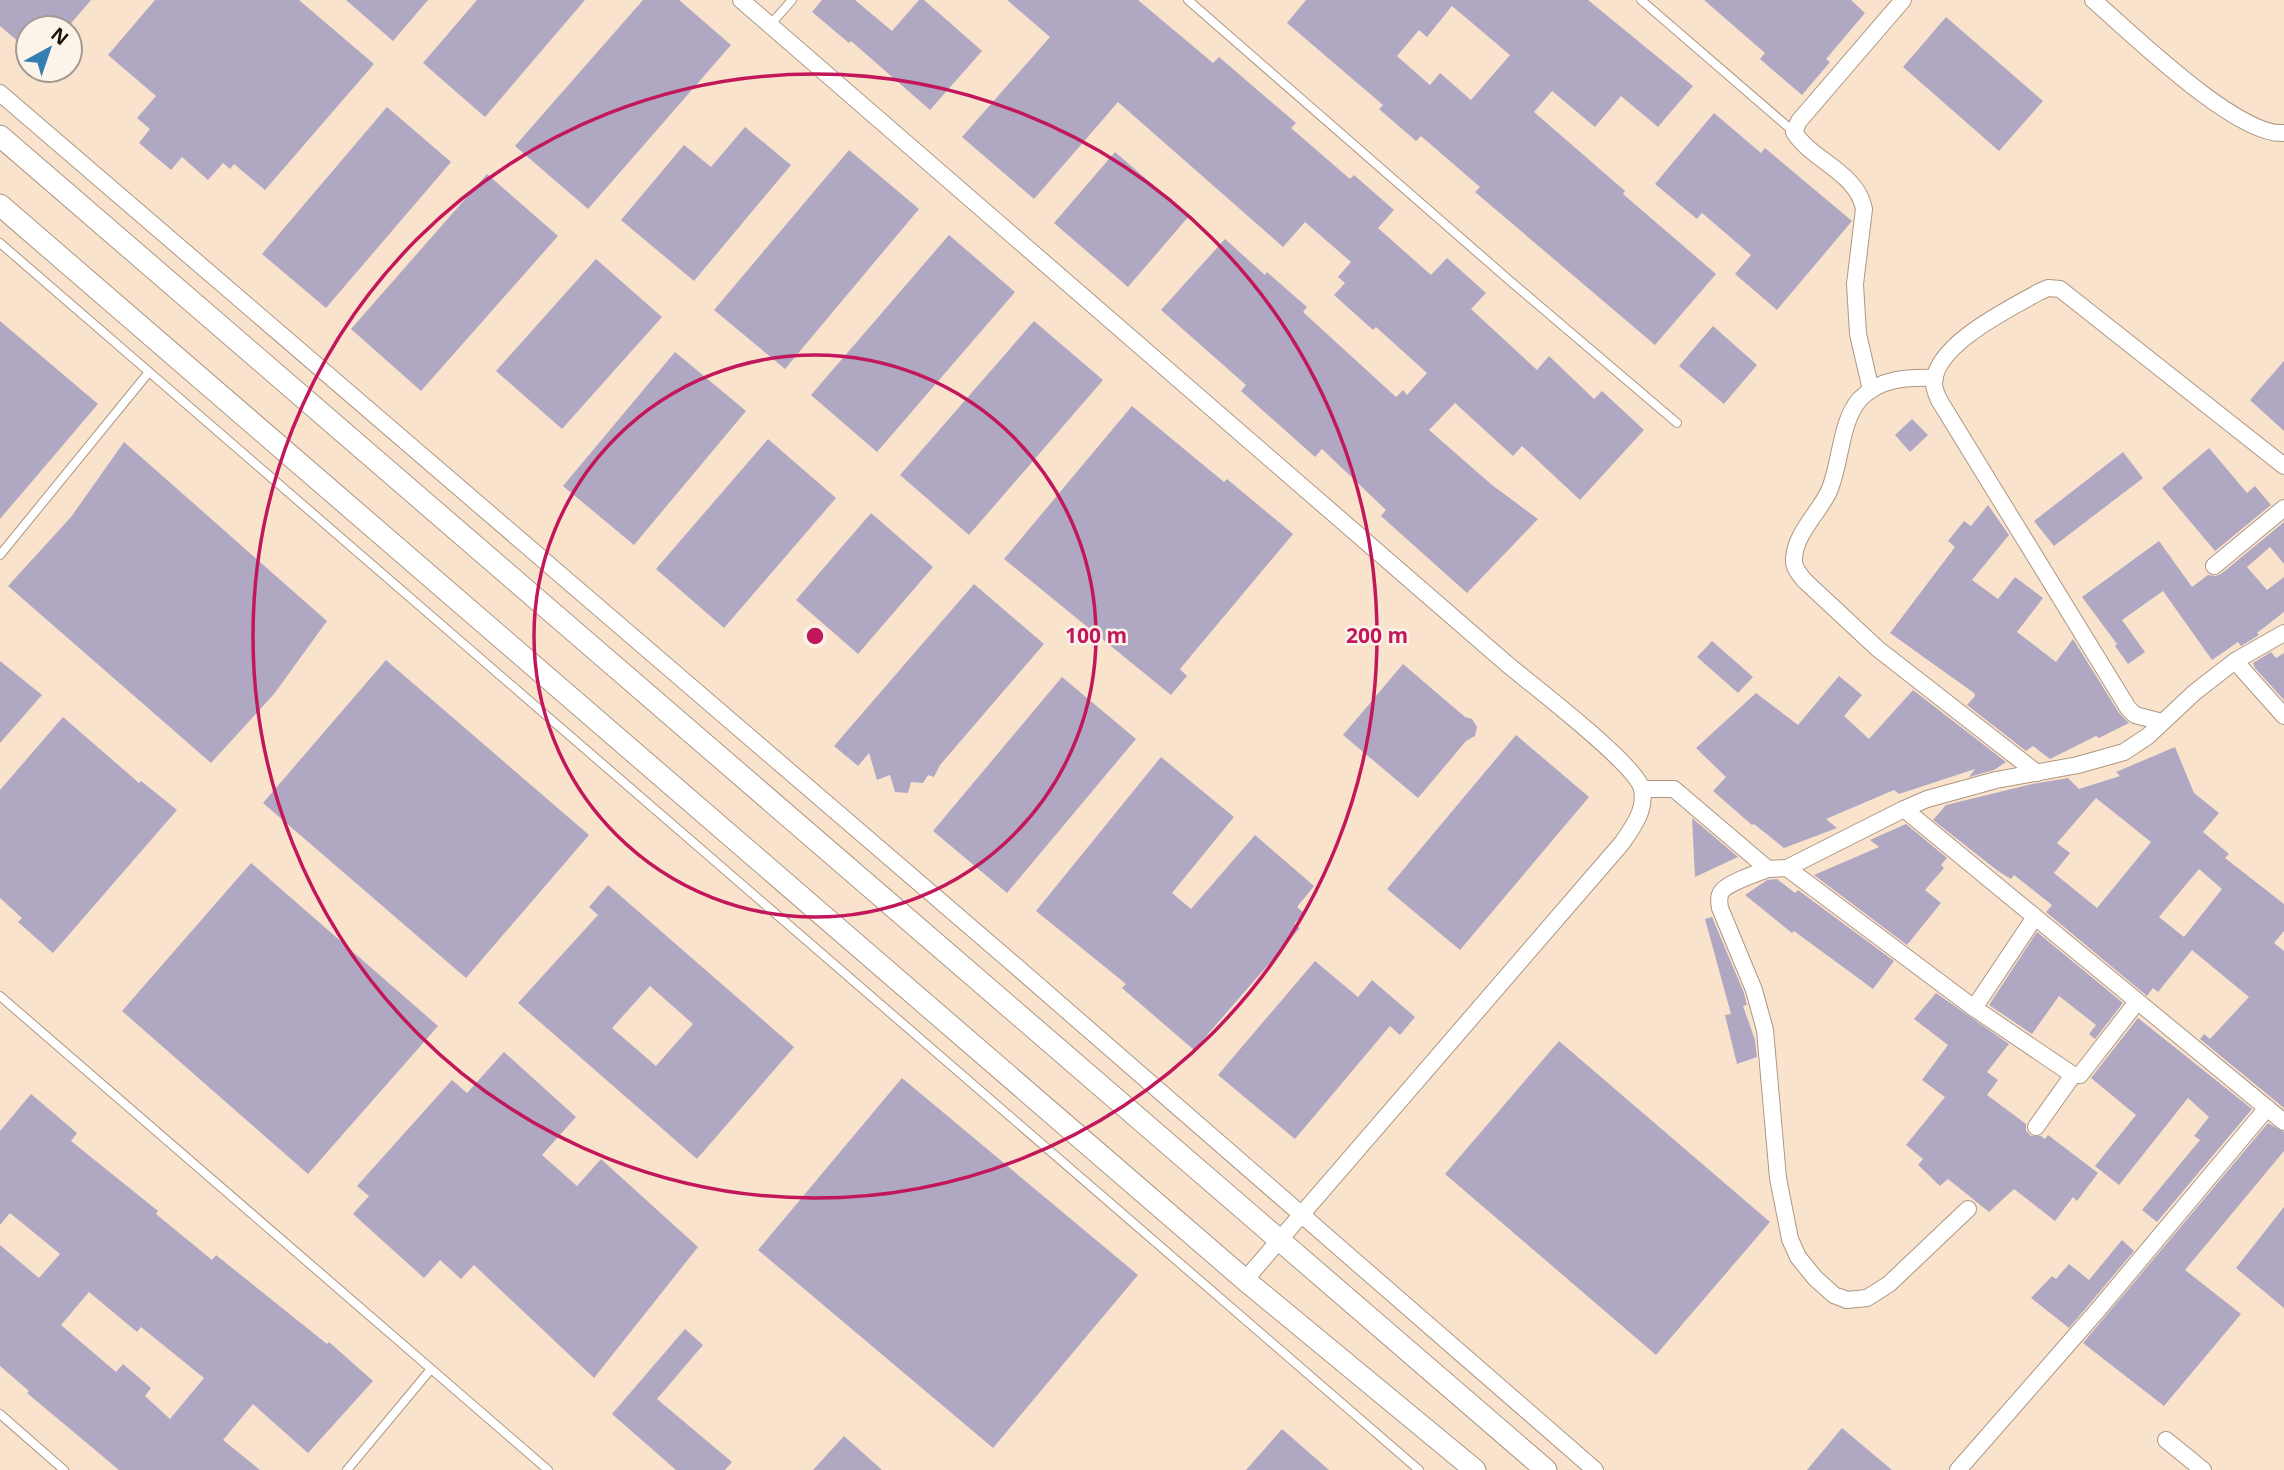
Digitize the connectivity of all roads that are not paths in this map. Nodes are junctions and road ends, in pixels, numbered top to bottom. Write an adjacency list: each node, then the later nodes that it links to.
1 (741, 0): 7 (street)
2 (792, 0): 7 (lane)
3 (1188, 0): 17 (lane)
4 (1641, 0): 9 (lane)
5 (1903, 0): 9 (street)
6 (2093, 0): 10 (street)
7 (770, 25): 27 (street)
8 (0, 93): 40 (street)
9 (1794, 132): 16 (street)
10 (2284, 134)
11 (0, 136): 41 (main road)
12 (0, 205): 42 (main road)
13 (0, 243): 14 (lane)
14 (149, 372): 20 (lane); 49 (lane)
15 (1935, 378): 16 (street); 18 (street); 25 (street)
16 (1871, 390): 26 (street)
17 (1677, 423)
18 (2284, 466)
19 (2284, 508): 21 (street)
20 (0, 555)
21 (2214, 566)
22 (2284, 633): 23 (street)
23 (2235, 661): 24 (street); 25 (street)
24 (2284, 716)
25 (2162, 722): 26 (street)
26 (2037, 774): 28 (street)
27 (1642, 789): 30 (street); 40 (street)
28 (1904, 809): 29 (street); 31 (street)
29 (1787, 868): 30 (street); 34 (street)
30 (1768, 869): 39 (street)
31 (2035, 918): 33 (street); 34 (street)
32 (0, 996): 43 (lane)
33 (2137, 1002): 35 (street); 36 (street)
34 (1974, 1007): 35 (street)
35 (2073, 1075): 38 (street)
36 (2267, 1108): 37 (street); 53 (street)
37 (2284, 1122)
38 (2036, 1127)
39 (1968, 1209)
40 (1300, 1214): 41 (street); 52 (street)
41 (1279, 1238): 42 (street); 51 (main road)
42 (1245, 1280): 50 (main road)
43 (431, 1369): 47 (lane); 48 (lane)
44 (0, 1414): 46 (lane)
45 (2166, 1440): 54 (street)
46 (64, 1470)
47 (347, 1470)
48 (548, 1470)
49 (1419, 1470)
50 (1475, 1470)
51 (1546, 1470)
52 (1595, 1470)
53 (1958, 1470)
54 (2203, 1470)

